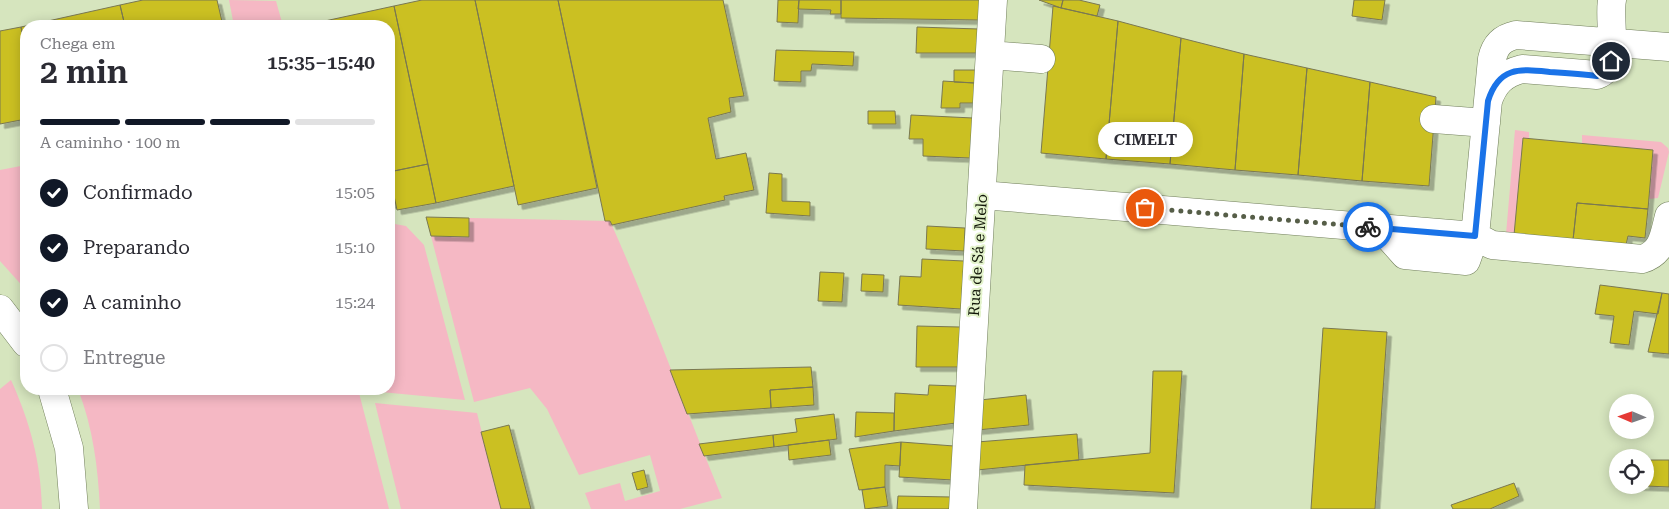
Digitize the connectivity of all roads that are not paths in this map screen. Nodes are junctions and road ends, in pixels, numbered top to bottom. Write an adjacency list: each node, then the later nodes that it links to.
1 (993, 0): 5 (street, Rua de Sá e Melo)
2 (1612, 0): 3 (street)
3 (1611, 42): 4 (street); 7 (street)
4 (1669, 47)
5 (990, 55): 6 (street); 9 (street, Rua de Sá e Melo)
6 (1041, 59)
7 (1487, 112): 8 (street); 11 (street)
8 (1434, 119)
9 (982, 196): 11 (street); 16 (street, Rua de Sá e Melo)
10 (1669, 216): 11 (street)
11 (1475, 236)
12 (0, 309): 13 (street)
13 (20, 335)
14 (54, 395): 15 (street)
15 (74, 509)
16 (963, 509)

